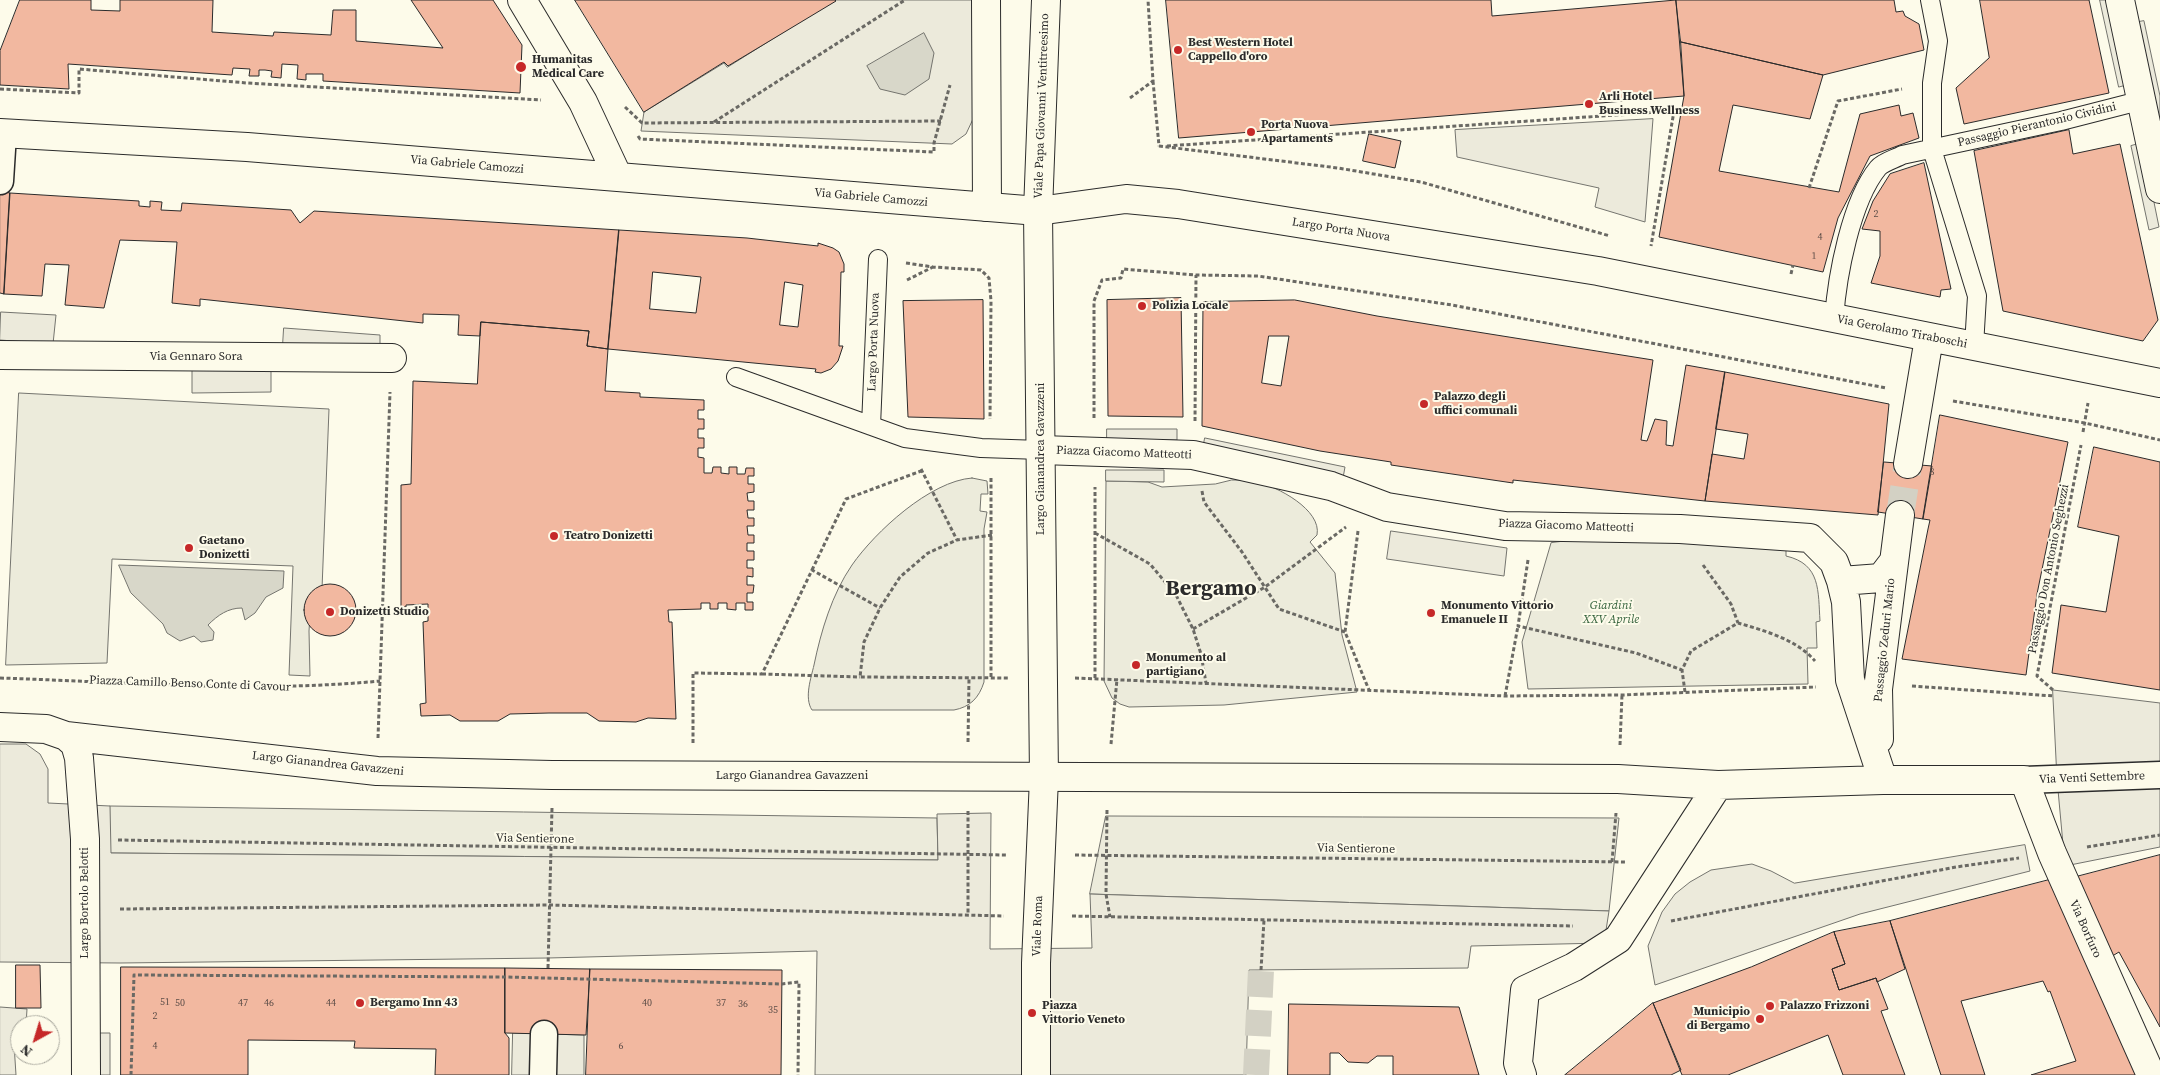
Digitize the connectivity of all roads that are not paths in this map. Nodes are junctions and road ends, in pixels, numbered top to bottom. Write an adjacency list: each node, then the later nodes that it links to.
1 (522, 0): 9 (street)
2 (986, 0): 13 (street)
3 (1046, 0): 14 (street, Viale Papa Giovanni Ventitreesimo)
4 (1930, 0): 8 (lane)
5 (2120, 0): 6 (street)
6 (2142, 100): 8 (lane, Passaggio Pierantonio Cividini); 11 (street)
7 (2, 133): 9 (street, Via Gabriele Camozzi); 10 (street)
8 (1932, 149): 17 (lane, Passaggio Pierantonio Cividini); 19 (lane)
9 (618, 177): 12 (street, Via Gabriele Camozzi)
10 (0, 181)
11 (2160, 189)
12 (934, 204): 13 (street, Largo Porta Nuova)
13 (987, 207): 14 (street, Largo Porta Nuova)
14 (1038, 211): 16 (street, Largo Porta Nuova); 25 (street, Largo Gianandrea Gavazzeni)
15 (878, 259): 24 (lane, Largo Porta Nuova)
16 (1643, 281): 17 (street, Via Gerolamo Tiraboschi)
17 (1834, 318): 18 (street, Via Gerolamo Tiraboschi)
18 (1929, 338): 19 (street, Via Gerolamo Tiraboschi); 26 (street)
19 (1974, 346): 23 (street, Via Gerolamo Tiraboschi)
20 (0, 355): 21 (street, Via Gennaro Sora)
21 (392, 358)
22 (736, 377): 24 (lane)
23 (2160, 383)
24 (870, 426): 25 (lane)
25 (1040, 450): 29 (street, Piazza Giacomo Matteotti); 34 (street, Largo Gianandrea Gavazzeni)
26 (1908, 464)
27 (1900, 515): 28 (street, Passaggio Zeduri Mario)
28 (1894, 561): 29 (street, Passaggio Zeduri Mario); 30 (street, Passaggio Zeduri Mario)
29 (1841, 581): 30 (street, Piazza Giacomo Matteotti)
30 (1855, 687): 35 (street, Piazza Giacomo Matteotti)
31 (0, 727): 32 (street, Largo Gianandrea Gavazzeni)
32 (66, 736): 34 (street, Largo Gianandrea Gavazzeni); 39 (street, Largo Bortolo Belotti)
33 (2160, 775): 36 (street, Via Venti Settembre)
34 (1044, 778): 37 (street); 41 (street, Viale Roma)
35 (1884, 780): 36 (street); 37 (street)
36 (2024, 780): 43 (street, Via Borfuro)
37 (1718, 785): 42 (street)
38 (544, 1034): 40 (street)
39 (86, 1075)
40 (543, 1075)
41 (1036, 1075)
42 (1522, 1075)
43 (2151, 1075)

